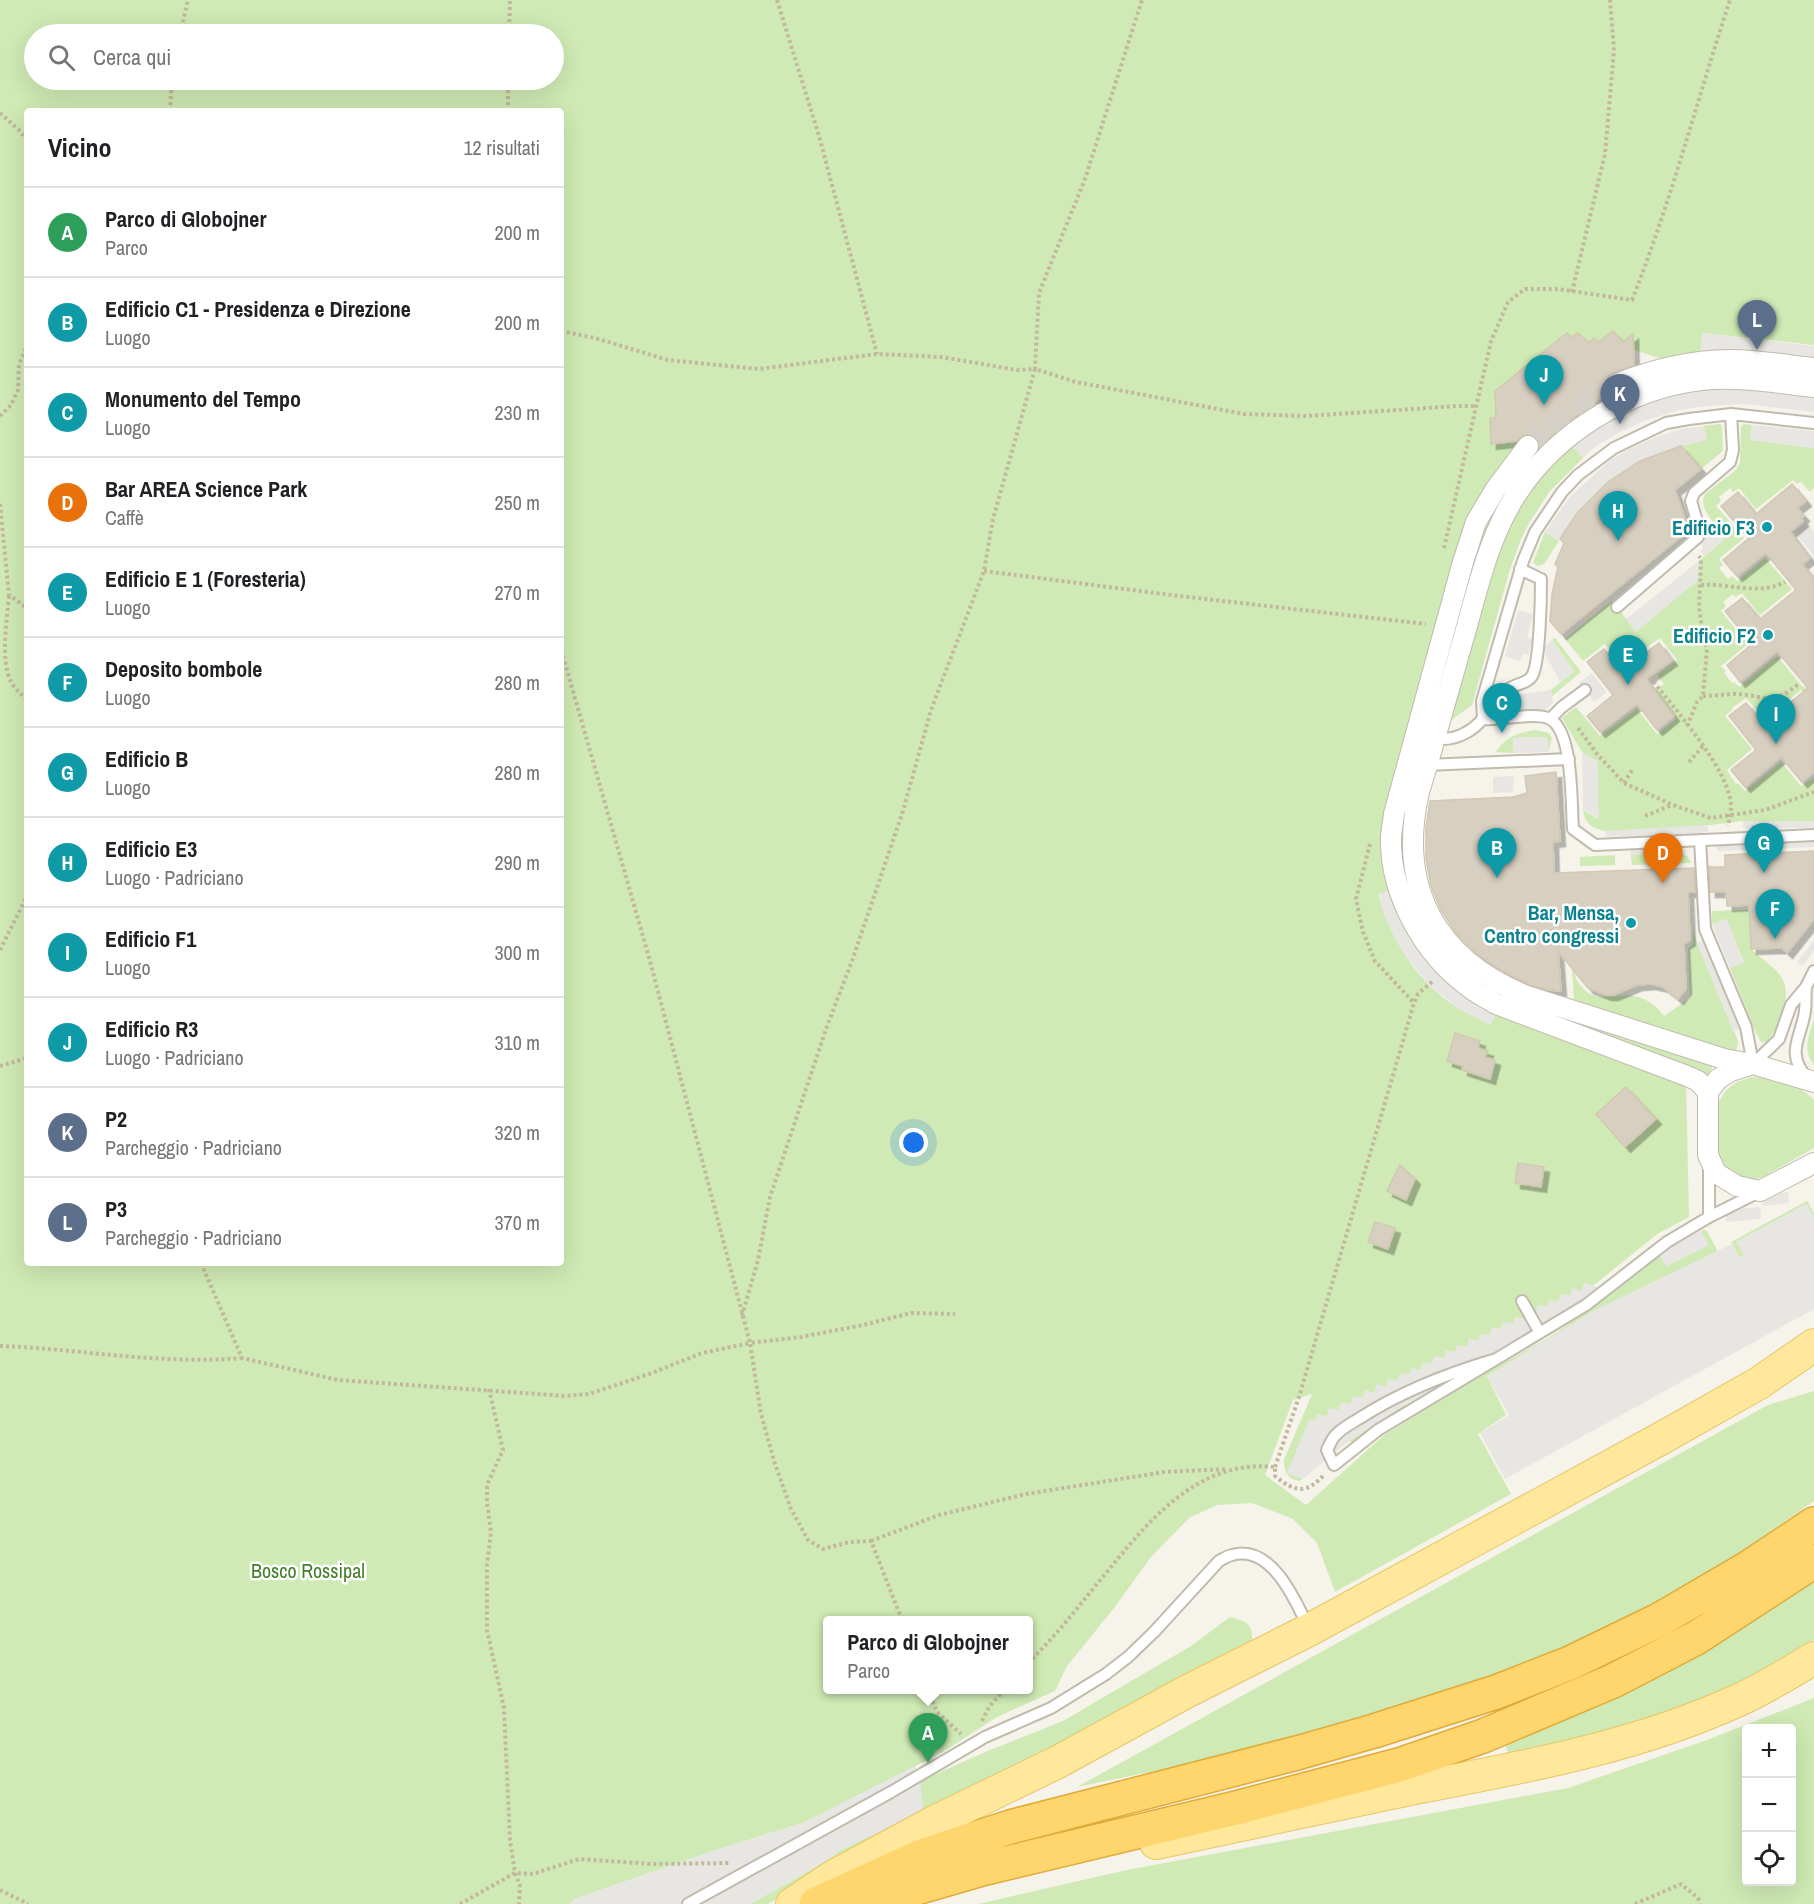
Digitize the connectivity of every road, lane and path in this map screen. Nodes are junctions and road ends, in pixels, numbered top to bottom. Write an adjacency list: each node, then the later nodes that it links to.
1 (188, 0): 7 (path)
2 (510, 0): 8 (path)
3 (1142, 0): 21 (path)
4 (1611, 0): 15 (path)
5 (1730, 0): 16 (path)
6 (779, 2): 19 (path)
7 (182, 24)
8 (509, 24)
9 (171, 90): 11 (path)
10 (508, 90): 12 (path)
11 (170, 108)
12 (507, 108)
13 (0, 113): 14 (path)
14 (24, 136)
15 (1572, 292)
16 (1632, 300)
17 (564, 332): 19 (path)
18 (24, 353): 26 (path)
19 (877, 354): 21 (path)
20 (1814, 368): 22 (street)
21 (1035, 369): 24 (path); 32 (path)
22 (1616, 384)
23 (1814, 387): 50 (street)
24 (1477, 406)
25 (1731, 414): 27 (lane); 30 (lane); 31 (lane)
26 (0, 416)
27 (1814, 423)
28 (1528, 446): 53 (street)
29 (0, 504): 35 (path)
30 (1689, 545): 34 (path); 36 (lane)
31 (1521, 569): 46 (lane); 46 (lane)
32 (984, 571): 39 (path); 84 (path)
33 (1785, 582): 34 (path)
34 (1701, 585): 45 (path)
35 (9, 595): 37 (path); 44 (path)
36 (1613, 603): 38 (path)
37 (24, 606)
38 (1584, 619)
39 (1427, 624)
40 (564, 659): 84 (path)
41 (1650, 677): 49 (path)
42 (1800, 683): 45 (path)
43 (1585, 690): 47 (lane)
44 (24, 696)
45 (1703, 696): 49 (path)
46 (1483, 719): 47 (lane); 50 (lane)
47 (1550, 719): 52 (lane)
48 (1573, 721): 57 (path)
49 (1687, 726): 51 (path)
50 (1435, 738): 55 (street)
51 (1702, 746): 54 (path); 61 (path)
52 (1569, 759): 55 (lane); 63 (lane)
53 (1408, 760): 55 (lane); 64 (street)
54 (1689, 762)
55 (1427, 765): 64 (street)
56 (1632, 770): 57 (path)
57 (1624, 783): 59 (path)
58 (1814, 792): 61 (path)
59 (1673, 805): 60 (path); 61 (path)
60 (1645, 816)
61 (1729, 816)
62 (1814, 835): 63 (lane)
63 (1700, 840): 73 (lane)
64 (1408, 883): 70 (street); 71 (street)
65 (24, 902): 66 (path)
66 (0, 950)
67 (1814, 971): 69 (lane)
68 (1429, 985): 95 (path)
69 (1806, 987): 73 (lane); 75 (lane)
70 (1558, 1006): 71 (lane); 73 (street)
71 (1552, 1025): 76 (street)
72 (24, 1059): 74 (path)
73 (1753, 1064): 75 (street); 76 (street)
74 (0, 1066)
75 (1812, 1082)
76 (1707, 1092): 77 (street)
77 (1708, 1155): 79 (street); 80 (lane)
78 (1814, 1163): 79 (street)
79 (1760, 1191): 80 (lane)
80 (1709, 1217): 85 (lane)
81 (202, 1266): 89 (path)
82 (1522, 1301): 85 (lane)
83 (955, 1314): 86 (path)
84 (742, 1316): 86 (path)
85 (1539, 1333): 90 (lane)
86 (750, 1343): 93 (path); 98 (path)
87 (1814, 1345): 92 (main road)
88 (0, 1346): 89 (path)
89 (242, 1358): 93 (path)
90 (1493, 1360): 94 (lane); 94 (lane)
91 (1814, 1371): 92 (main road)
92 (1759, 1383): 101 (main road)
93 (489, 1389): 109 (path)
94 (1334, 1465): 95 (path)
95 (1275, 1467): 96 (path)
96 (1231, 1469): 98 (path); 103 (path)
97 (1814, 1524): 116 (highway)
98 (871, 1541): 100 (path)
99 (1814, 1561): 117 (highway)
100 (900, 1616)
101 (1309, 1630): 106 (lane); 115 (main road)
102 (1814, 1658): 118 (main road)
103 (1033, 1659)
104 (930, 1694): 107 (path)
105 (1000, 1694): 106 (path)
106 (985, 1737): 107 (lane)
107 (973, 1744): 108 (lane)
108 (750, 1871): 109 (path); 114 (lane)
109 (515, 1873): 112 (path); 113 (path)
110 (0, 1890): 111 (path)
111 (28, 1904)
112 (460, 1904)
113 (519, 1904)
114 (688, 1904)
115 (792, 1904)
116 (816, 1904)
117 (861, 1904)
118 (895, 1904)
119 (1635, 1904): 120 (path)
120 (1700, 1904)

